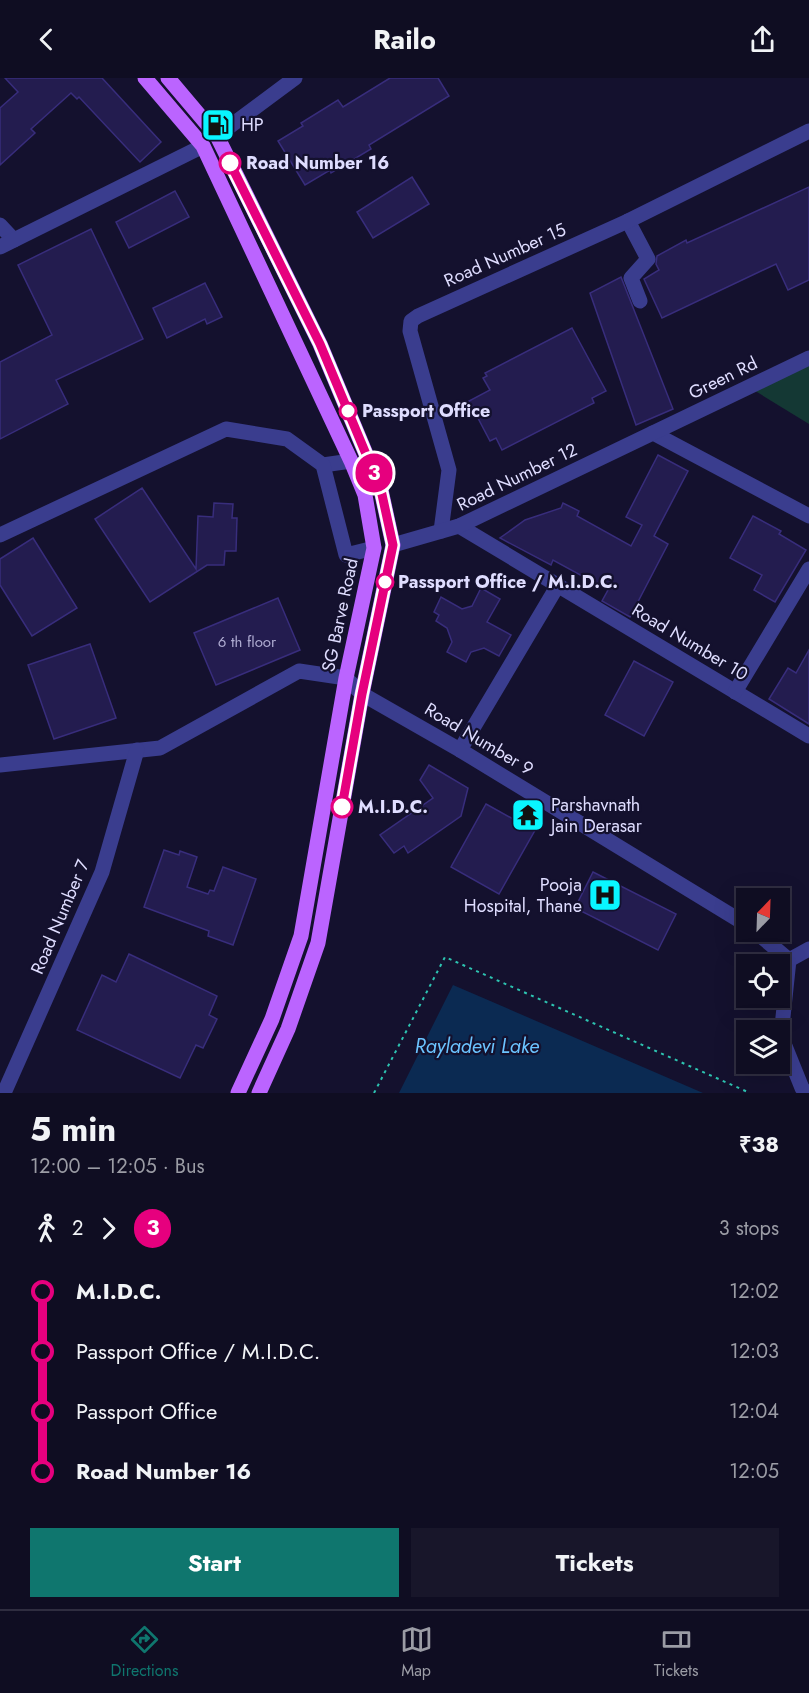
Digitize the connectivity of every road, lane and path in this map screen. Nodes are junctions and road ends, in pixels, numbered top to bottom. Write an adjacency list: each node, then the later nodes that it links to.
1 (145, 78): 6 (main road, SG Barve Road)
2 (168, 78): 5 (main road, SG Barve Road)
3 (296, 78): 5 (street)
4 (809, 131): 7 (street, Road Number 15)
5 (217, 136): 19 (main road, SG Barve Road)
6 (203, 146): 9 (street); 13 (main road, SG Barve Road)
7 (628, 221): 10 (street); 17 (street, Road Number 15)
8 (0, 225): 9 (street)
9 (7, 244)
10 (640, 301)
11 (809, 358): 12 (street, Green Rd)
12 (653, 433): 15 (street); 16 (street, Road Number 12)
13 (351, 461): 14 (street); 20 (main road, SG Barve Road)
14 (324, 465): 18 (street); 20 (street)
15 (809, 516)
16 (459, 526): 17 (street, Road Number 12); 22 (street, Road Number 10)
17 (441, 531): 19 (street, Road Number 12)
18 (0, 535)
19 (393, 545): 25 (main road, SG Barve Road)
20 (374, 548): 23 (main road, SG Barve Road)
21 (809, 569): 24 (street)
22 (558, 585): 24 (street, Road Number 10); 28 (street)
23 (346, 678): 25 (street, Road Number 9); 27 (street); 37 (main road, SG Barve Road)
24 (735, 692): 26 (street, Road Number 10)
25 (362, 694): 28 (street, Road Number 9); 38 (main road, SG Barve Road)
26 (809, 736)
27 (137, 750): 29 (street); 36 (street, Road Number 7)
28 (460, 750): 30 (street, Road Number 9)
29 (0, 765)
30 (736, 918)
31 (768, 942): 33 (street)
32 (808, 951): 34 (street)
33 (782, 954)
34 (790, 960)
35 (783, 1008): 41 (street)
36 (4, 1093)
37 (238, 1093)
38 (259, 1093)
39 (374, 1093): 40 (path)
40 (750, 1093)
41 (807, 1093)

